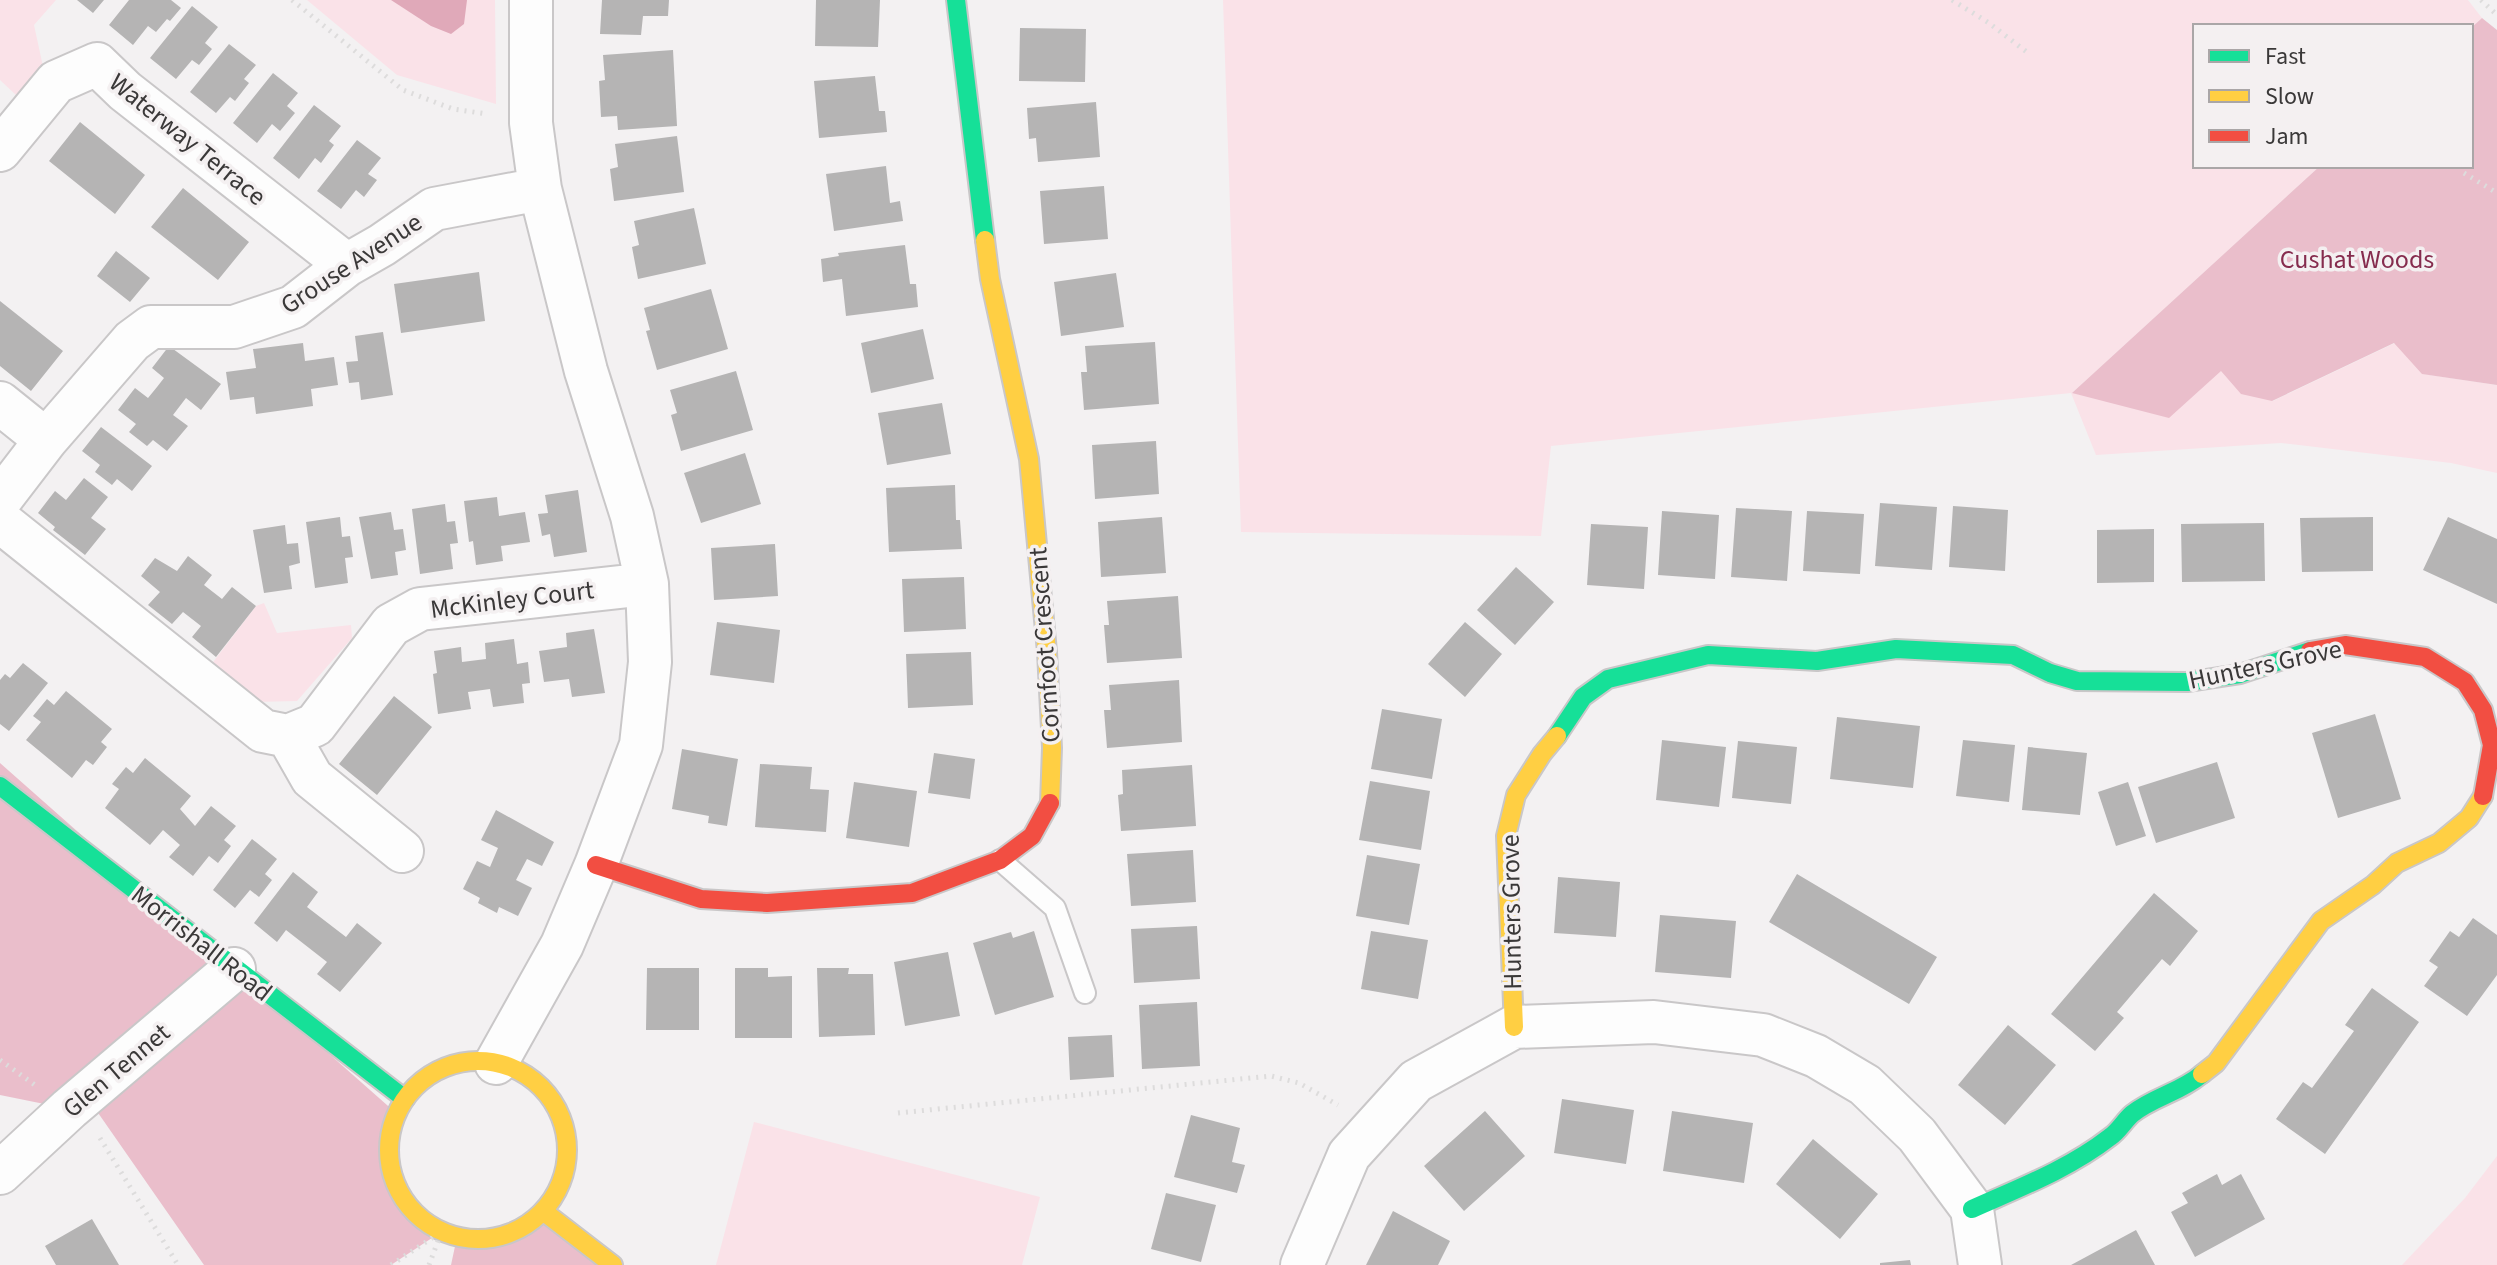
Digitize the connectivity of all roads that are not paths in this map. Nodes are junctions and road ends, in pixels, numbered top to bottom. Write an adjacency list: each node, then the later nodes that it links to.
1 (531, 0): 4 (street)
2 (956, 0): 14 (street, Cornfoot Crescent)
3 (0, 150): 5 (street, Waterway Terrace)
4 (540, 189): 5 (street, Grouse Avenue); 10 (street)
5 (347, 265): 7 (street, Grouse Avenue)
6 (0, 403): 7 (street)
7 (46, 440): 8 (street, Grouse Avenue)
8 (0, 500)
9 (0, 521): 11 (street)
10 (647, 584): 11 (street, McKinley Court); 15 (street)
11 (288, 736): 13 (street)
12 (0, 786): 16 (street, Morrishall Road)
13 (402, 851)
14 (1000, 860): 15 (street, Cornfoot Crescent); 17 (lane)
15 (596, 865): 19 (street)
16 (234, 969): 20 (street, Morrishall Road); 21 (street, Glen Tennet)
17 (1085, 993)
18 (1514, 1027): 22 (street); 22 (street, Hunters Grove); 25 (street)
19 (496, 1063): 20 (street); 23 (street)
20 (405, 1099): 23 (street)
21 (0, 1173)
22 (1972, 1209): 26 (street)
23 (543, 1211): 24 (street)
24 (613, 1265)
25 (1302, 1265)
26 (1980, 1265)

